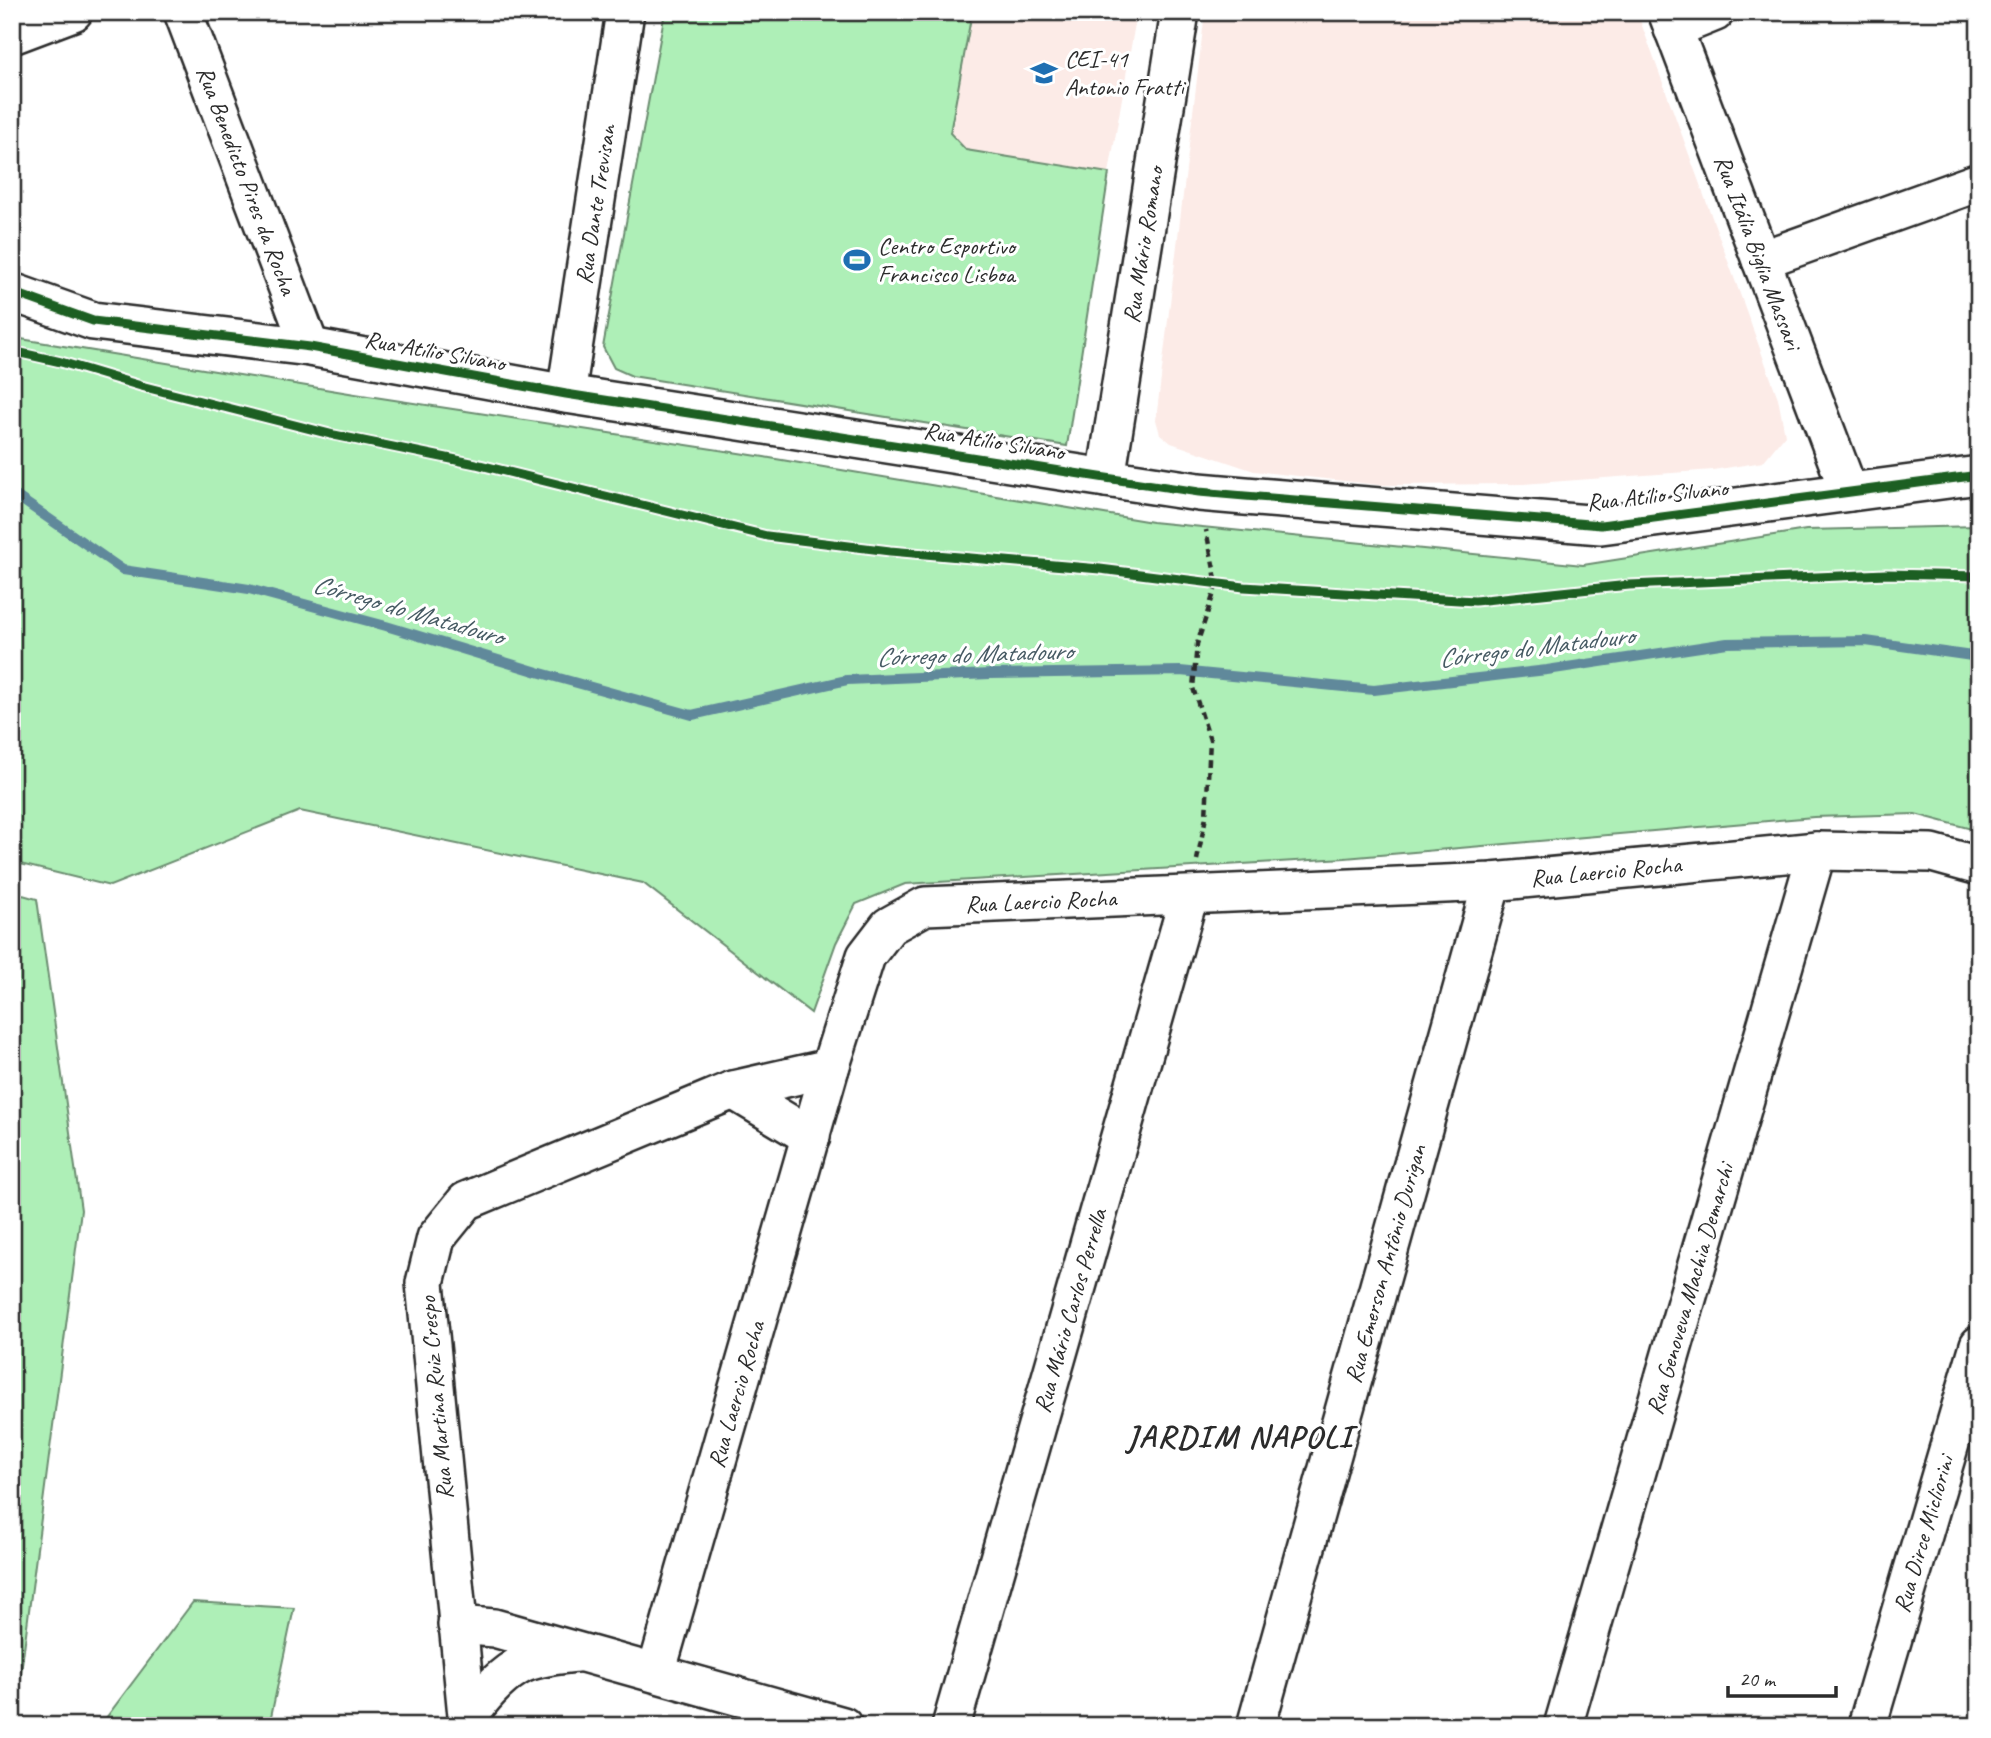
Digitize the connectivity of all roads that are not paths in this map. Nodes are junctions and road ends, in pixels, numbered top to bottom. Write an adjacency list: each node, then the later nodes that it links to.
1 (73, 12): 7 (street)
2 (183, 12): 11 (street, Rua Benedicto Pires da Rocha)
3 (625, 12): 12 (street, Rua Dante Trevisan)
4 (1181, 12): 14 (street, Rua Mário Romano)
5 (1715, 12): 6 (street)
6 (1670, 20): 9 (street, Rua Itália Biglia Massari)
7 (12, 35)
8 (1979, 182): 9 (street)
9 (1761, 260): 15 (street, Rua Itália Biglia Massari)
10 (12, 292): 11 (street, Rua Atílio Silvano)
11 (310, 347): 12 (street, Rua Atílio Silvano)
12 (566, 394): 14 (street, Rua Atílio Silvano)
13 (1979, 475): 15 (street, Rua Atílio Silvano)
14 (1106, 478): 15 (street, Rua Atílio Silvano)
15 (1849, 492)
16 (1816, 851): 17 (street, Rua Laercio Rocha); 18 (street, Rua Laercio Rocha); 31 (street, Rua Genoveva Machia Demarchi)
17 (1979, 866)
18 (1492, 882): 19 (street, Rua Laercio Rocha); 30 (street, Rua Emerson Antônio Durigan)
19 (1189, 896): 20 (street, Rua Laercio Rocha); 29 (street, Rua Mário Carlos Perrella)
20 (830, 1068): 21 (street, Rua Martina Ruiz Crespo); 22 (street, Rua Laercio Rocha)
21 (733, 1090): 22 (street); 24 (street, Rua Martina Ruiz Crespo)
22 (811, 1138): 26 (street, Rua Laercio Rocha)
23 (1979, 1345): 32 (street, Rua Dirce Micliorini)
24 (457, 1625): 25 (street); 27 (street, Rua Martina Ruiz Crespo)
25 (584, 1652): 26 (street); 27 (street)
26 (656, 1672): 28 (street)
27 (468, 1722)
28 (843, 1726)
29 (951, 1726)
30 (1256, 1726)
31 (1563, 1726)
32 (1867, 1726)

